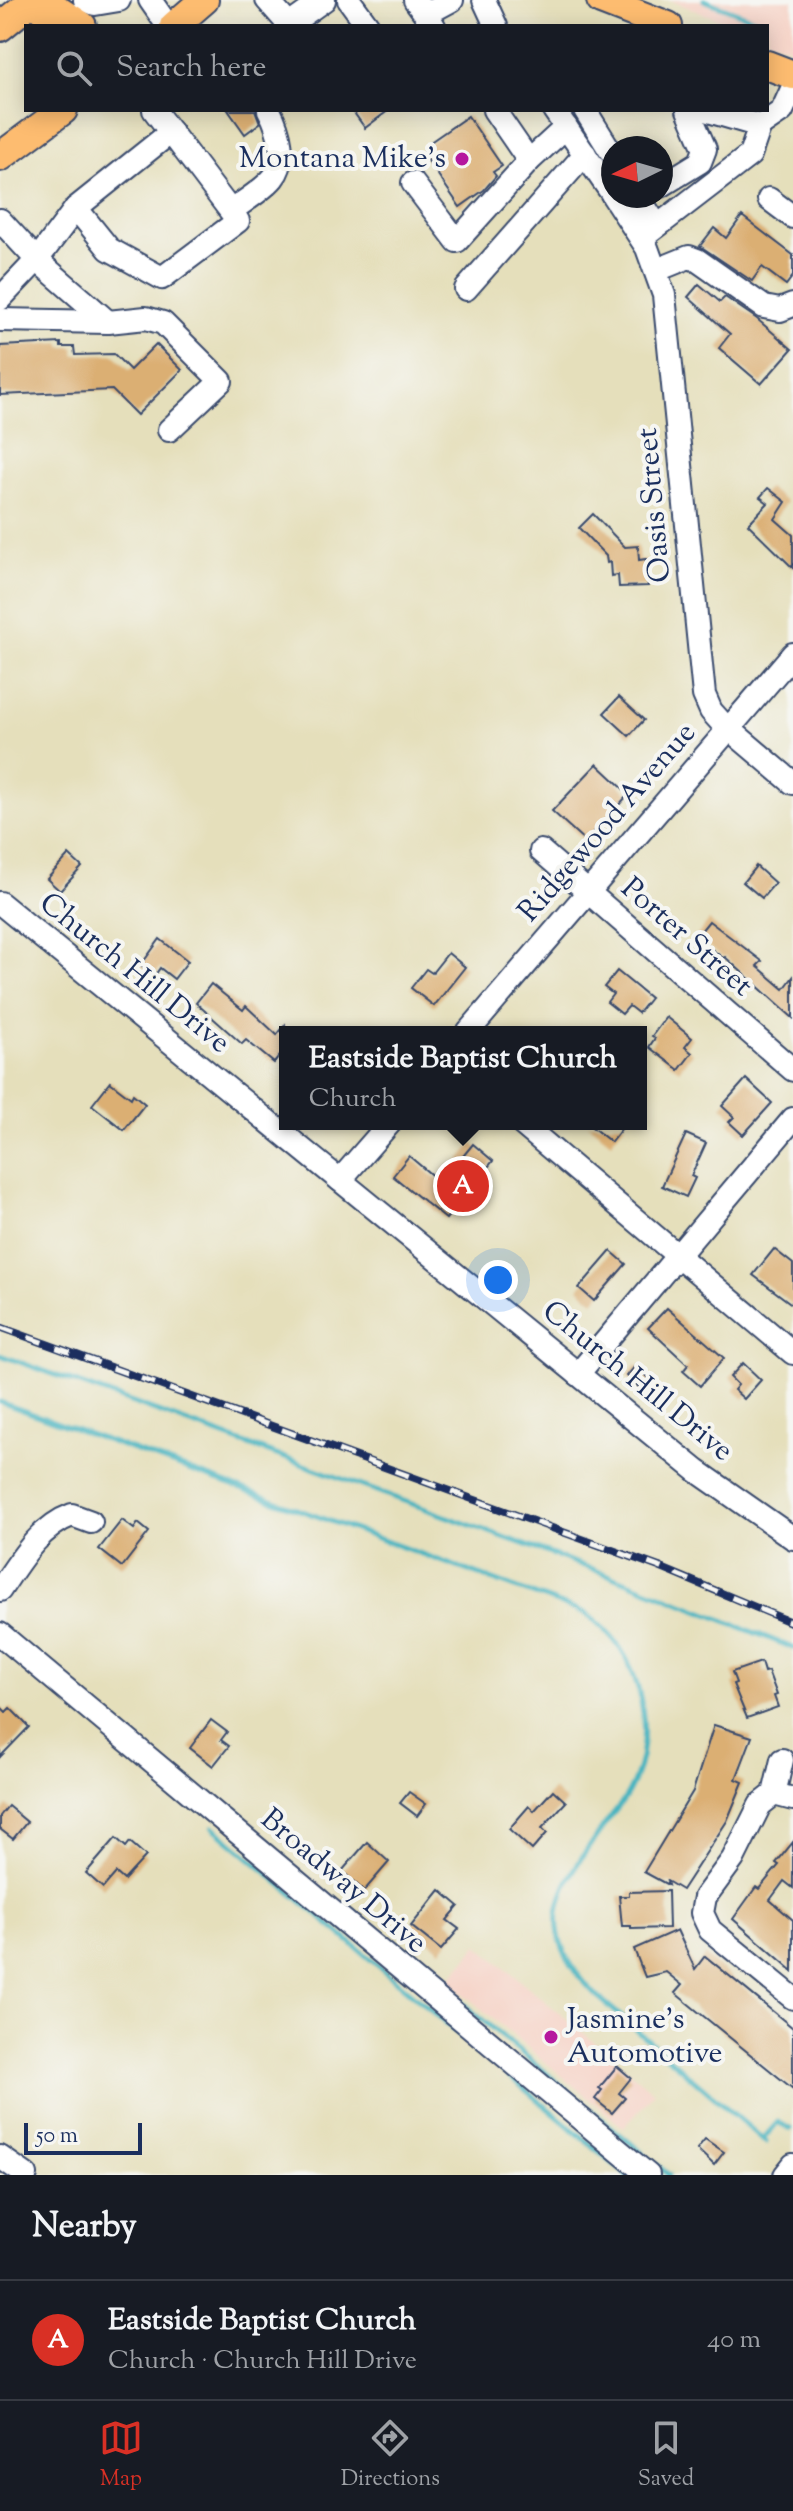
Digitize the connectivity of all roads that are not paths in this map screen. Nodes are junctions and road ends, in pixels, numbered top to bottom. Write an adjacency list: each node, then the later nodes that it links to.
1 (85, 0): 2 (street)
2 (119, 0)
3 (150, 0): 15 (street)
4 (204, 0): 15 (main road)
5 (267, 0): 16 (street)
6 (324, 0): 17 (street)
7 (349, 0): 18 (street)
8 (452, 0): 12 (street)
9 (484, 0): 19 (street)
10 (601, 0): 13 (main road)
11 (46, 13): 14 (main road); 21 (main road)
12 (425, 13)
13 (626, 18): 20 (main road)
14 (79, 24)
15 (178, 24)
16 (288, 24)
17 (290, 24)
18 (367, 24)
19 (495, 24)
20 (658, 24)
21 (0, 27)
22 (769, 66): 23 (main road)
23 (793, 75)
24 (793, 87): 33 (street)
25 (270, 112): 44 (street)
26 (495, 112): 37 (street)
27 (586, 112): 34 (street)
28 (689, 112): 39 (street)
29 (712, 112): 33 (street)
30 (55, 113): 36 (main road)
31 (164, 117): 42 (street); 44 (street)
32 (560, 118): 35 (street, Oasis Street); 37 (street)
33 (760, 126): 47 (street)
34 (601, 136)
35 (585, 154): 38 (street, Oasis Street); 50 (street)
36 (0, 157)
37 (529, 161): 40 (street)
38 (601, 170)
39 (673, 179)
40 (413, 183)
41 (769, 199): 45 (street)
42 (76, 208): 44 (street); 48 (street)
43 (635, 208): 47 (street, Oasis Street)
44 (231, 211)
45 (793, 217)
46 (0, 220): 48 (street)
47 (650, 232): 49 (street, Oasis Street)
48 (37, 260): 51 (street); 54 (street)
49 (657, 270): 52 (street); 57 (street, Oasis Street)
50 (466, 289)
51 (0, 299)
52 (793, 305)
53 (0, 320): 54 (street)
54 (108, 322): 55 (street)
55 (169, 430)
56 (793, 654): 57 (street, Ridgewood Avenue)
57 (730, 730): 58 (street, Oasis Street); 60 (street, Ridgewood Avenue)
58 (793, 783)
59 (541, 851): 60 (street, Porter Street)
60 (587, 892): 62 (street, Ridgewood Avenue); 63 (street, Porter Street)
61 (0, 903): 67 (street, Church Hill Drive)
62 (473, 1026)
63 (793, 1070)
64 (793, 1119): 68 (street)
65 (384, 1130): 67 (street)
66 (529, 1130): 68 (street)
67 (340, 1180): 70 (street, Church Hill Drive)
68 (677, 1254): 69 (street); 70 (street)
69 (793, 1353)
70 (578, 1374): 72 (street, Church Hill Drive)
71 (91, 1522): 73 (street)
72 (793, 1538)
73 (0, 1590)
74 (0, 1634): 81 (street, Broadway Drive)
75 (782, 1760): 76 (street)
76 (783, 1797): 77 (street)
77 (793, 1998)
78 (0, 2157): 80 (street)
79 (793, 2165): 82 (street)
80 (26, 2175)
81 (648, 2175)
82 (785, 2175)

